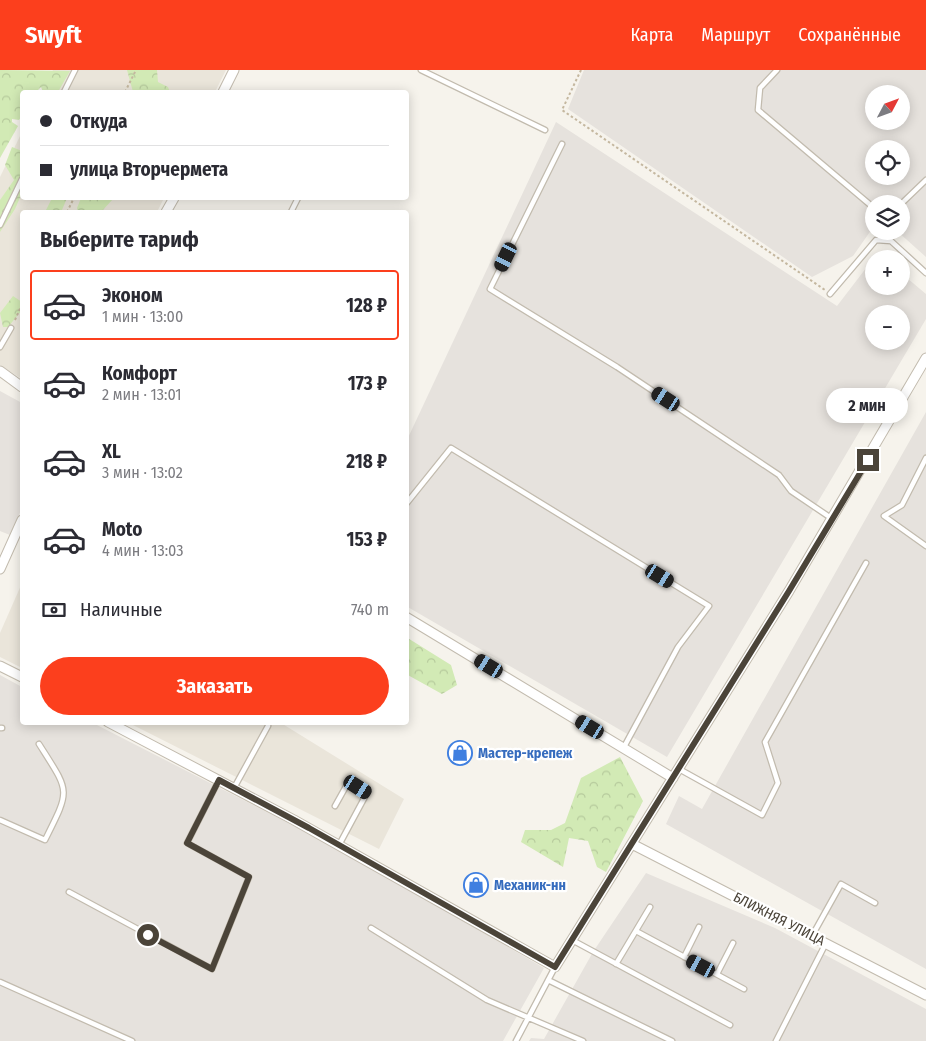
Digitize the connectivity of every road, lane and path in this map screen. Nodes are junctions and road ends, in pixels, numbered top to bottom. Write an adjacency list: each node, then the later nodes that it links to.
1 (75, 70): 7 (lane)
2 (136, 70): 8 (path)
3 (234, 70): 9 (street)
4 (421, 70): 10 (lane)
5 (581, 70): 19 (path)
6 (776, 70): 15 (lane)
7 (65, 90)
8 (126, 90)
9 (227, 90)
10 (545, 130)
11 (562, 144): 28 (lane)
12 (926, 180): 14 (lane)
13 (20, 183): 16 (lane)
14 (910, 195)
15 (865, 200)
16 (0, 226)
17 (891, 241): 18 (lane); 19 (lane)
18 (926, 273)
19 (830, 294)
20 (20, 308): 21 (path)
21 (11, 328): 22 (lane)
22 (0, 347)
23 (926, 358): 28 (street)
24 (0, 371): 25 (street)
25 (20, 386)
26 (926, 458): 30 (lane)
27 (409, 500): 39 (lane)
28 (832, 518): 40 (street)
29 (20, 533): 32 (street)
30 (926, 546)
31 (866, 563): 40 (lane)
32 (0, 569)
33 (409, 619): 39 (street)
34 (0, 666): 35 (street)
35 (20, 677)
36 (114, 725): 42 (street)
37 (268, 726): 43 (lane)
38 (38, 744): 45 (lane)
39 (624, 747): 41 (street)
40 (679, 768): 41 (street)
41 (673, 778): 46 (street)
42 (219, 780): 43 (street); 48 (lane)
43 (234, 788): 47 (street)
44 (334, 806): 47 (lane)
45 (0, 820)
46 (632, 844): 54 (street, БЛИЖНЯЯ УЛИЦА); 55 (street)
47 (339, 845): 60 (street)
48 (69, 892)
49 (875, 903): 54 (lane)
50 (650, 907): 53 (lane)
51 (699, 927): 58 (lane)
52 (371, 928): 66 (lane)
53 (636, 931): 58 (lane); 59 (lane)
54 (812, 936): 56 (street, БЛИЖНЯЯ УЛИЦА)
55 (572, 940): 59 (lane); 60 (street)
56 (826, 943): 65 (street, БЛИЖНЯЯ УЛИЦА); 72 (lane)
57 (733, 944): 61 (lane)
58 (684, 957): 61 (lane)
59 (616, 964): 67 (lane)
60 (555, 967): 62 (lane)
61 (717, 974): 64 (lane)
62 (548, 980): 66 (lane); 71 (lane)
63 (0, 982): 68 (lane)
64 (744, 989)
65 (926, 995)
66 (529, 1016): 69 (lane); 70 (lane)
67 (730, 1024)
68 (132, 1041)
69 (516, 1041)
70 (583, 1041)
71 (672, 1041)
72 (776, 1041)

